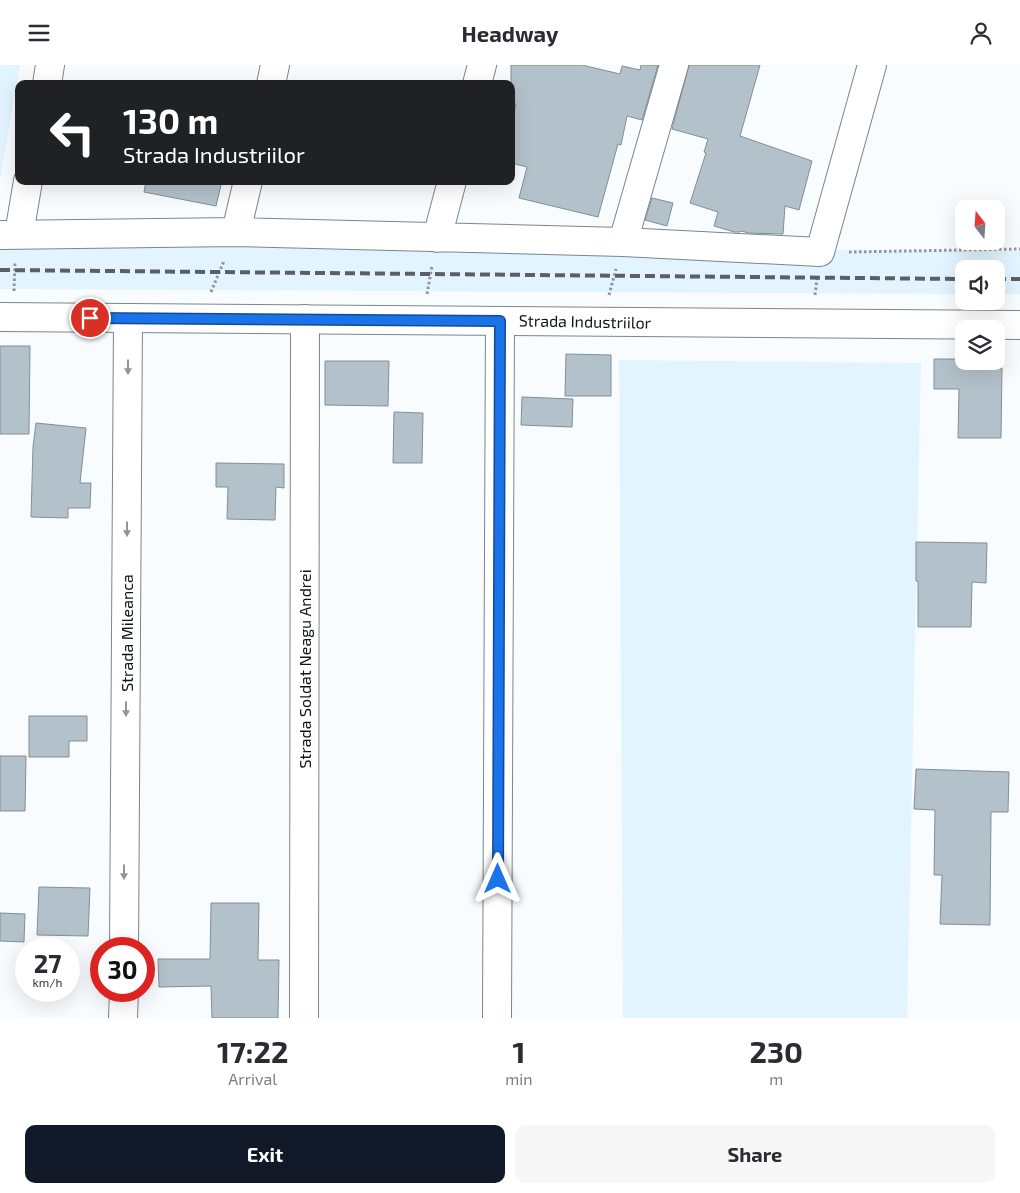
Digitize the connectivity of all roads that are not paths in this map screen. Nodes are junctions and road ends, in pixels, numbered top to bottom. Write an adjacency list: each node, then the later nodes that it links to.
1 (50, 65): 6 (street)
2 (275, 65): 7 (street)
3 (482, 65): 8 (street)
4 (674, 65): 15 (street)
5 (872, 65): 15 (street)
6 (48, 80)
7 (271, 80)
8 (478, 80)
9 (27, 185): 13 (street)
10 (247, 185): 12 (street)
11 (451, 185): 14 (street)
12 (236, 232): 13 (street); 14 (street)
13 (9, 235)
14 (437, 238): 15 (street)
15 (623, 242)
16 (6, 317): 17 (street, Strada Industriilor)
17 (128, 318): 18 (street, Strada Industriilor); 21 (street, Strada Mileanca, one-way to 21)
18 (305, 319): 19 (street, Strada Industriilor); 24 (street, Strada Soldat Neagu Andrei)
19 (500, 321): 20 (street, Strada Industriilor); 25 (street)
20 (1020, 325)
21 (124, 937)
22 (124, 1002): 23 (street)
23 (123, 1018)
24 (304, 1018)
25 (497, 1018)

